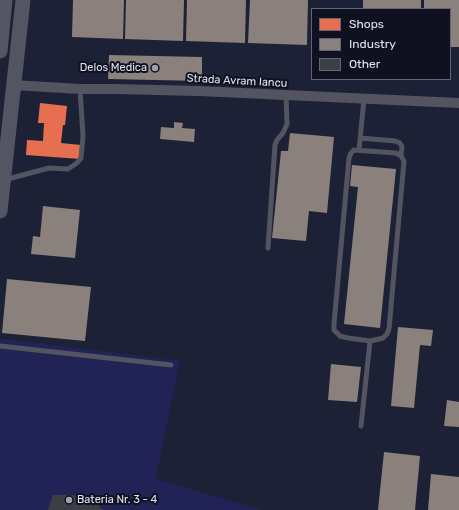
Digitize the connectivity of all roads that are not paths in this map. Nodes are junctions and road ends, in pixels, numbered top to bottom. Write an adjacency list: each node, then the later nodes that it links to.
1 (5, 0): 3 (main road)
2 (23, 0): 4 (main road)
3 (0, 51)
4 (13, 86): 5 (street, Strada Avram Iancu); 12 (main road)
5 (80, 89): 6 (street, Strada Avram Iancu); 12 (lane)
6 (286, 96): 7 (street, Strada Avram Iancu); 14 (lane)
7 (364, 99): 8 (street, Strada Avram Iancu); 9 (lane)
8 (459, 103)
9 (360, 138): 10 (lane); 11 (lane)
10 (359, 150): 11 (lane); 15 (lane)
11 (401, 156): 15 (lane)
12 (4, 180): 13 (main road)
13 (0, 211)
14 (268, 248)
15 (370, 340): 18 (lane)
16 (0, 346): 17 (lane)
17 (171, 366)
18 (362, 426)

